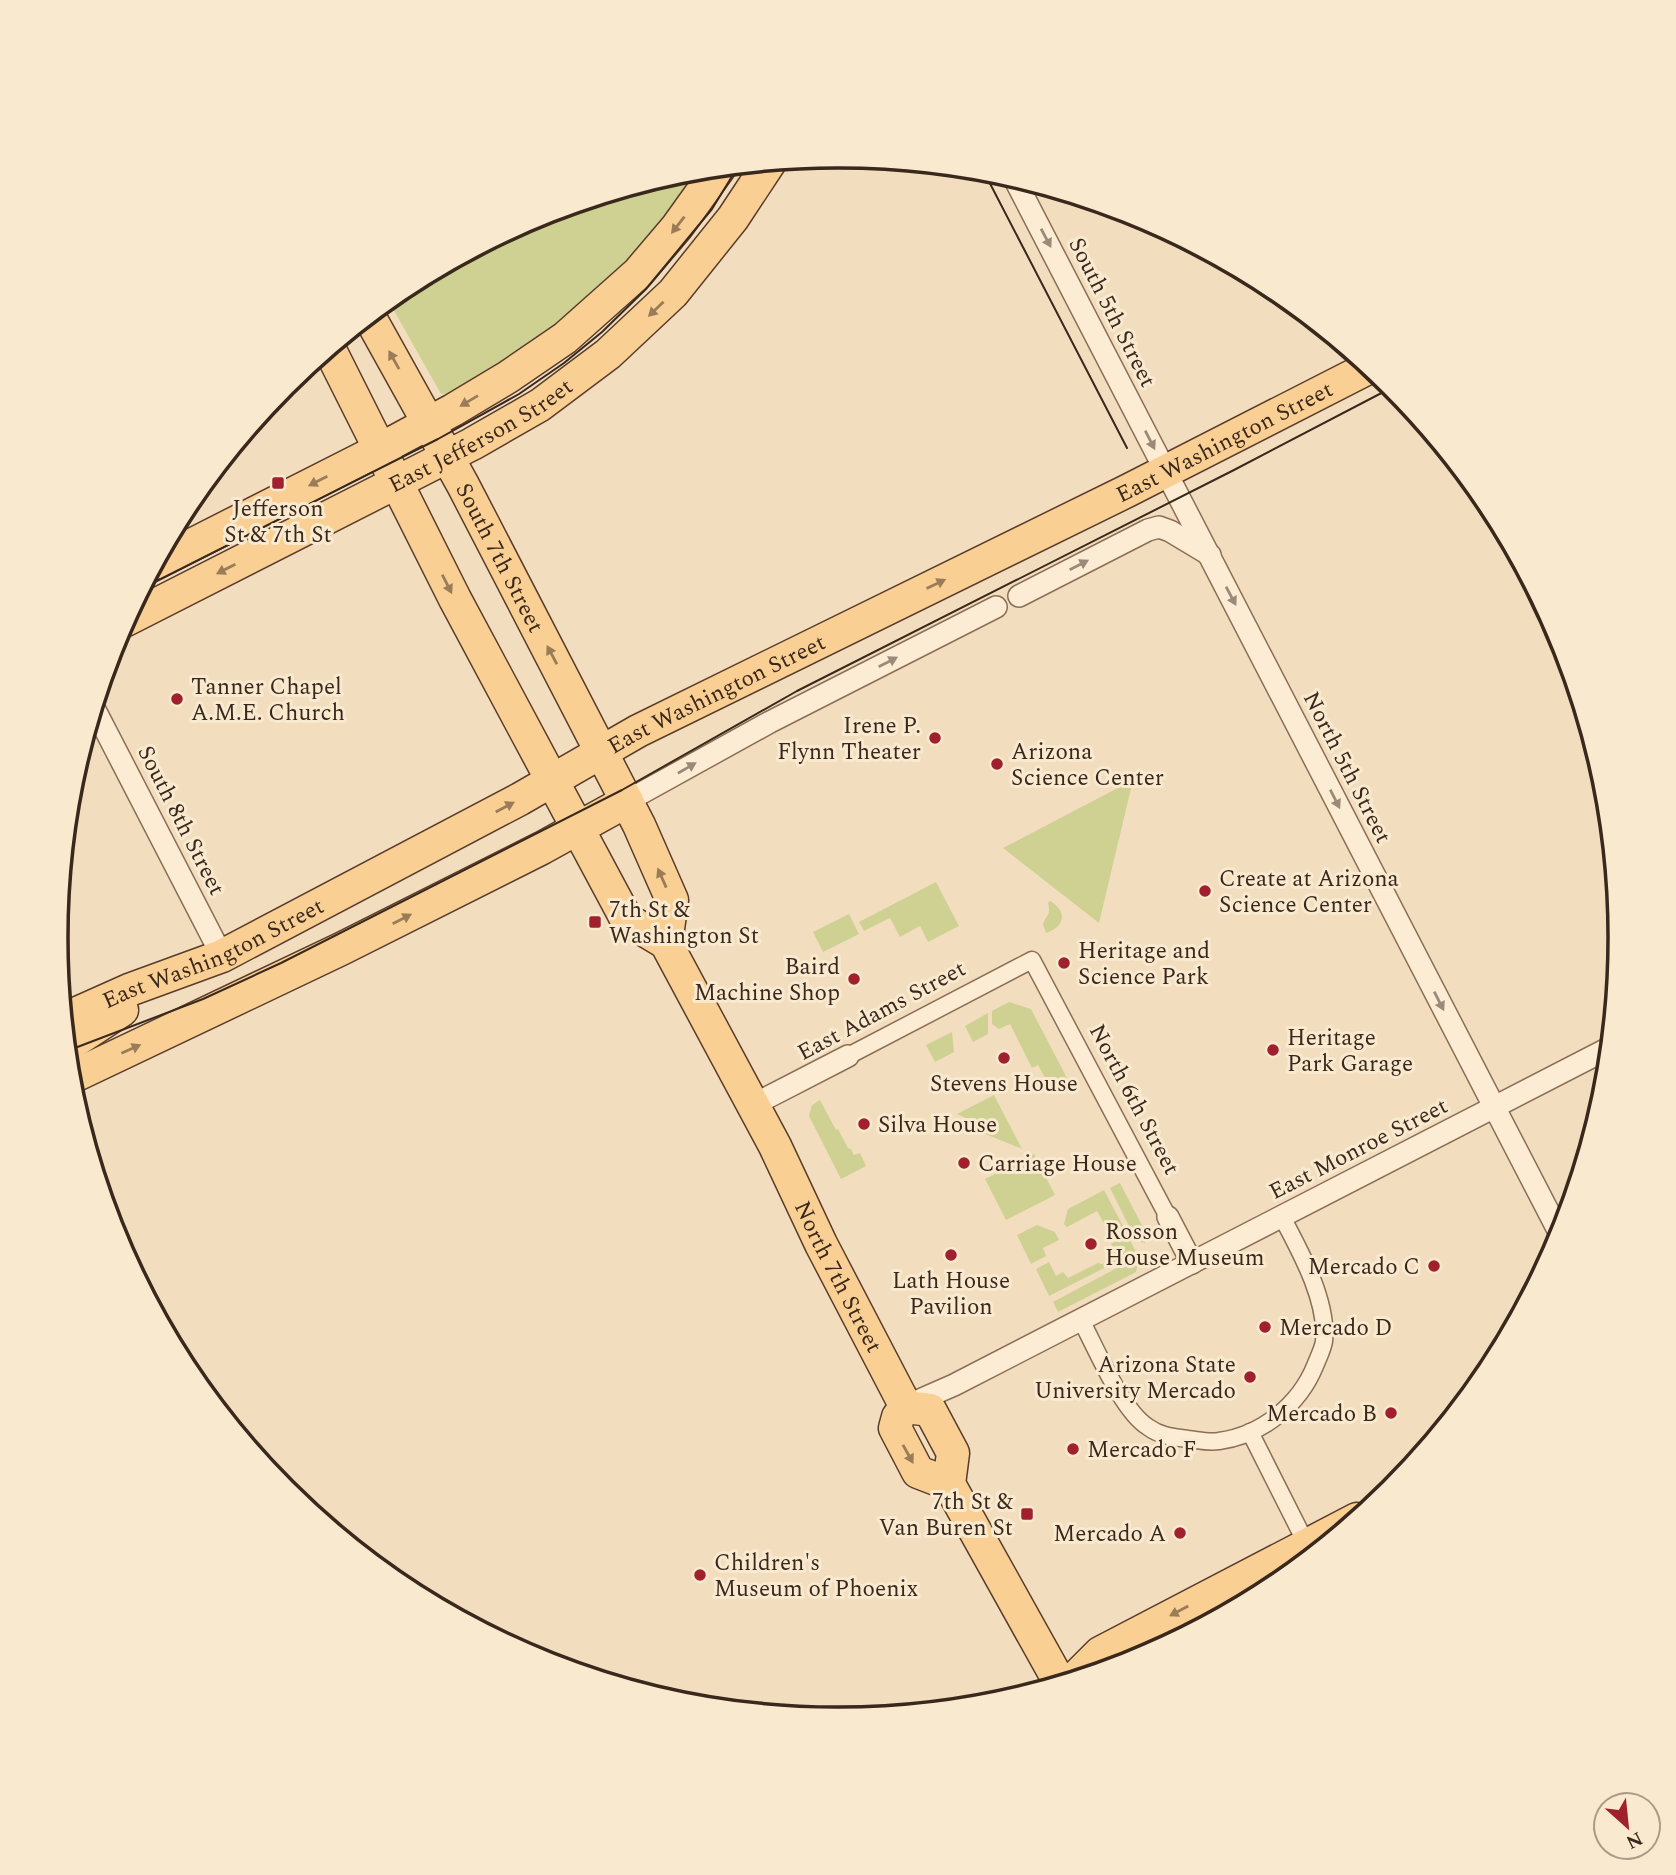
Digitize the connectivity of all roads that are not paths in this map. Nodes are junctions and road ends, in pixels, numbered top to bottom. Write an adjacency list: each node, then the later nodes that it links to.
1 (764, 171): 9 (main road, East Jefferson Street, one-way to 9)
2 (712, 179): 7 (main road, East Jefferson Street, one-way to 7)
3 (1020, 190): 10 (street, South 5th Street, one-way to 10)
4 (373, 324): 7 (main road, South 7th Street, one-way to 4)
5 (333, 356): 8 (main road)
6 (1360, 372): 10 (main road, East Washington Street)
7 (429, 423): 8 (main road, East Jefferson Street); 9 (main road, South 7th Street)
8 (379, 450): 11 (main road); 13 (main road, East Jefferson Street, one-way to 13)
9 (447, 456): 11 (main road, East Jefferson Street); 18 (main road, South 7th Street, one-way to 9)
10 (1166, 470): 12 (street, North 5th Street); 18 (main road, East Washington Street, one-way to 10)
11 (395, 482): 16 (main road, East Jefferson Street, one-way to 16); 19 (main road, one-way to 19)
12 (1210, 555): 14 (street, East Washington Street, one-way to 12); 31 (street, North 5th Street, one-way to 31)
13 (169, 556)
14 (1018, 596)
15 (996, 607): 20 (street, one-way to 15)
16 (141, 612)
17 (100, 719): 23 (street, South 8th Street)
18 (603, 752): 19 (main road, East Washington Street); 20 (main road, South 7th Street)
19 (553, 781): 21 (main road); 23 (main road, East Washington Street, one-way to 19)
20 (627, 801): 21 (main road); 22 (main road, one-way to 20)
21 (578, 828): 22 (main road); 29 (main road, one-way to 21)
22 (666, 943): 30 (main road)
23 (222, 956): 25 (main road, East Washington Street); 26 (main road)
24 (1032, 960): 28 (street, East Adams Street); 32 (street, North 6th Street)
25 (73, 1015)
26 (75, 1041)
27 (1599, 1053): 31 (street, East Monroe Street)
28 (848, 1056): 30 (street, East Adams Street)
29 (81, 1073)
30 (753, 1105): 37 (main road, North 7th Street)
31 (1494, 1108): 33 (street, East Monroe Street); 34 (street, North 5th Street)
32 (1168, 1217): 35 (street, North 6th Street)
33 (1282, 1217): 35 (street, East Monroe Street); 38 (street)
34 (1553, 1221)
35 (1192, 1263): 36 (street, East Monroe Street)
36 (1081, 1320): 37 (street, East Monroe Street); 38 (street)
37 (906, 1406): 42 (main road)
38 (1250, 1433): 39 (street)
39 (1308, 1547)
40 (1295, 1557): 41 (main road, one-way to 41)
41 (1088, 1665)
42 (1055, 1675)

